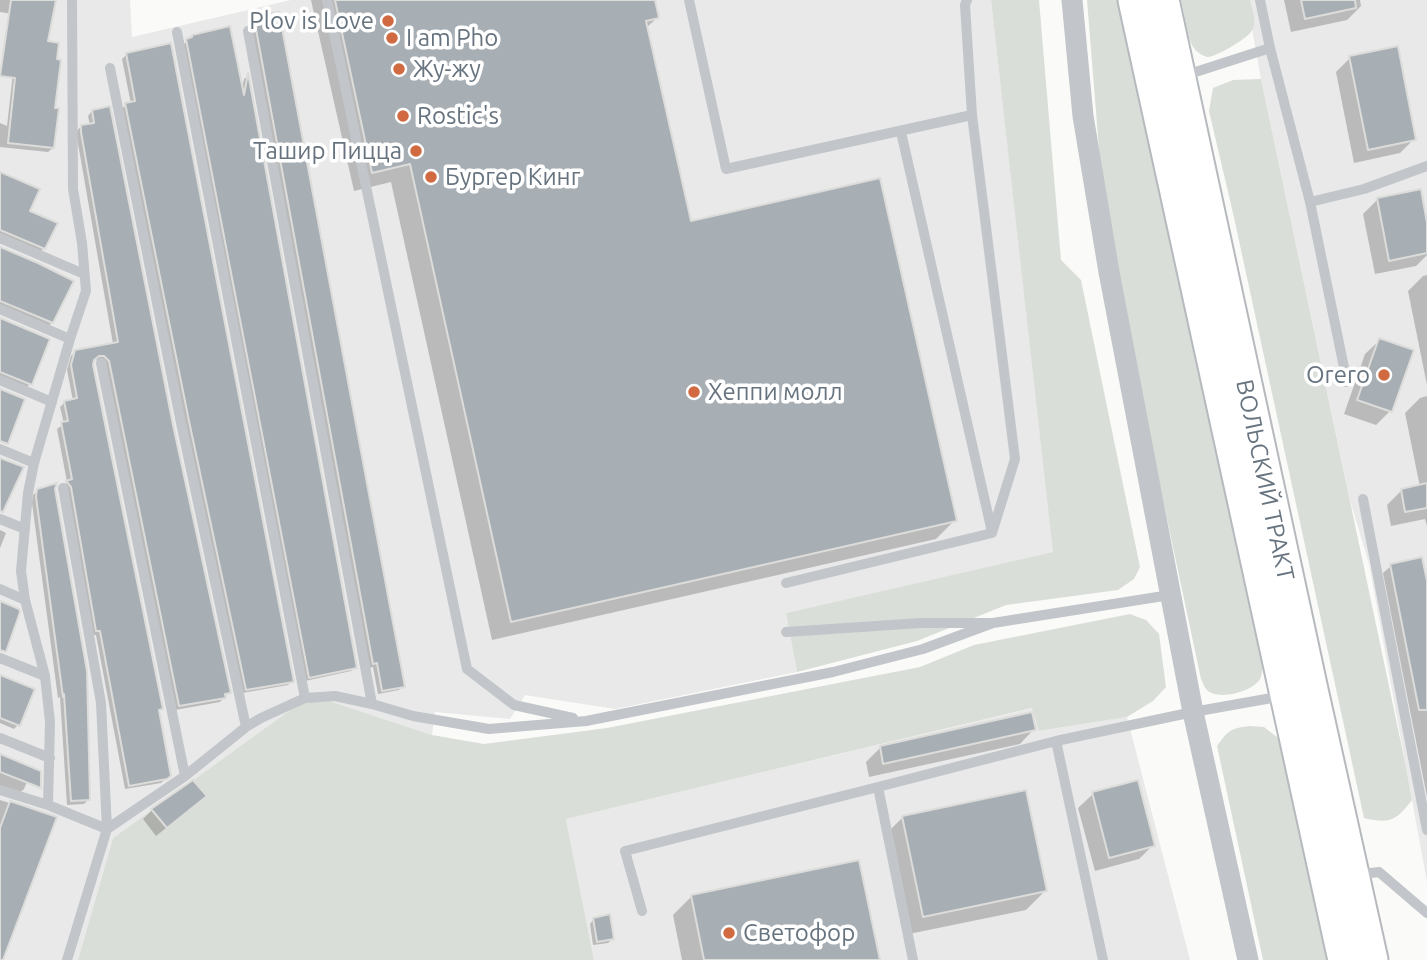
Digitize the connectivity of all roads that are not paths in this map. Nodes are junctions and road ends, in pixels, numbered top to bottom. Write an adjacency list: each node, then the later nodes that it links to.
1 (72, 0): 19 (lane)
2 (327, 0): 45 (lane)
3 (689, 0): 15 (lane)
4 (967, 0): 14 (lane)
5 (1072, 0): 35 (street)
6 (1135, 0): 41 (main road, ВОЛЬСКИЙ ТРАКТ)
7 (1162, 0): 13 (main road, ВОЛЬСКИЙ ТРАКТ)
8 (1260, 0): 11 (lane)
9 (248, 31): 43 (lane)
10 (177, 32): 42 (lane)
11 (1270, 48): 13 (lane); 17 (lane)
12 (110, 68): 46 (lane)
13 (1178, 77): 56 (main road, ВОЛЬСКИЙ ТРАКТ)
14 (972, 115): 15 (lane); 32 (lane)
15 (901, 132): 32 (lane)
16 (1427, 166): 17 (lane)
17 (1310, 202): 24 (lane)
18 (0, 238): 19 (lane)
19 (84, 274): 21 (lane)
20 (0, 309): 21 (lane)
21 (70, 339): 25 (lane)
22 (101, 363): 50 (lane)
23 (0, 380): 25 (lane)
24 (1347, 382)
25 (52, 402): 27 (lane)
26 (0, 449): 27 (lane)
27 (34, 463): 31 (lane)
28 (63, 488): 54 (lane)
29 (1363, 499): 55 (lane)
30 (0, 519): 31 (lane)
31 (24, 529): 36 (lane)
32 (992, 533): 33 (lane)
33 (786, 583)
34 (0, 589): 36 (lane)
35 (1170, 595): 37 (lane); 44 (street)
36 (25, 600): 40 (lane)
37 (993, 623): 38 (lane); 45 (lane)
38 (786, 632)
39 (0, 658): 40 (lane)
40 (45, 676): 49 (lane)
41 (1286, 696): 44 (lane); 63 (main road, ВОЛЬСКИЙ ТРАКТ)
42 (305, 698): 43 (lane); 46 (lane)
43 (372, 704): 45 (lane)
44 (1193, 712): 48 (lane); 62 (street)
45 (586, 721)
46 (246, 727): 50 (lane)
47 (0, 738): 49 (lane)
48 (1056, 741): 51 (lane); 61 (lane)
49 (50, 758): 53 (lane)
50 (186, 776): 54 (lane)
51 (878, 787): 57 (lane); 60 (lane)
52 (0, 790): 53 (lane)
53 (48, 805): 54 (lane)
54 (107, 830): 59 (lane)
55 (1427, 830)
56 (1365, 874): 58 (lane); 64 (main road, ВОЛЬСКИЙ ТРАКТ)
57 (642, 911)
58 (1427, 913)
59 (67, 960)
60 (913, 960)
61 (1103, 960)
62 (1248, 960)
63 (1345, 960)
64 (1371, 960)

